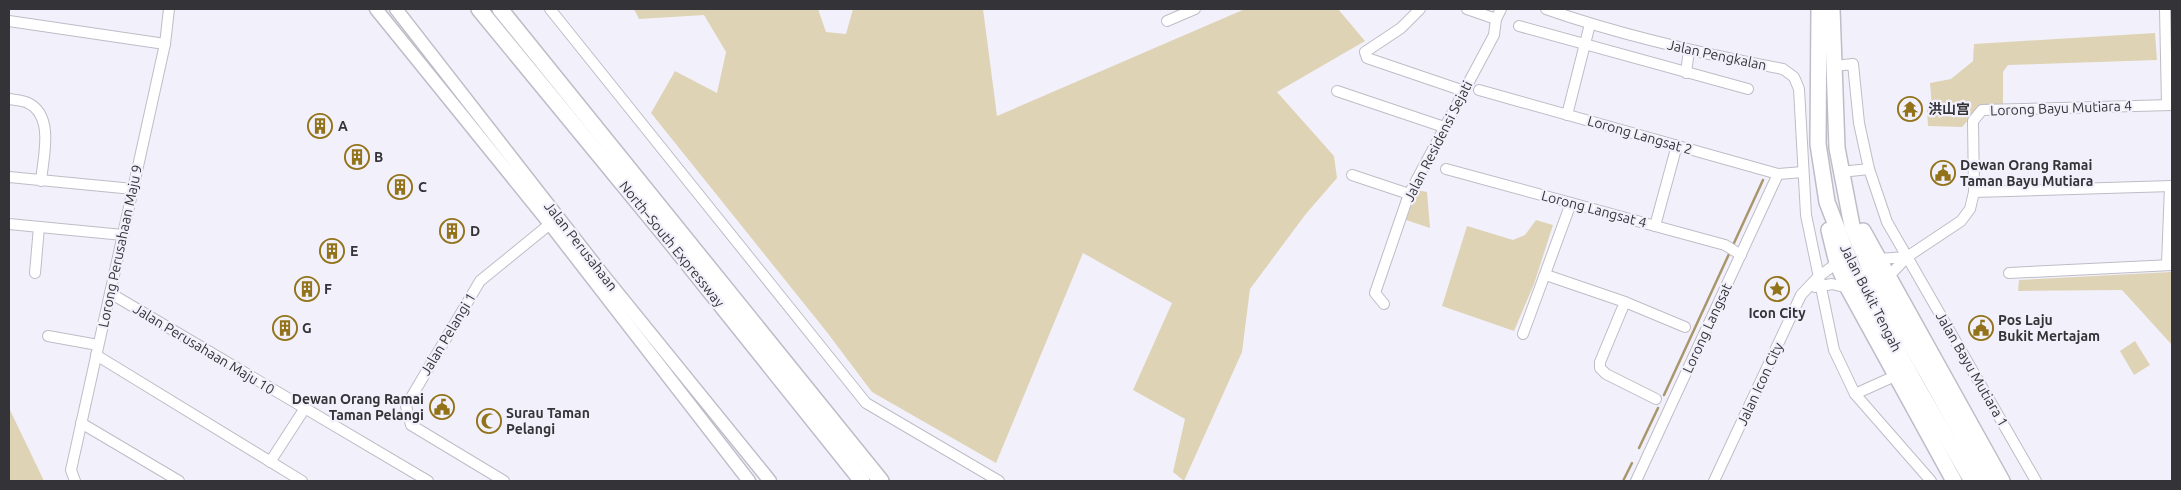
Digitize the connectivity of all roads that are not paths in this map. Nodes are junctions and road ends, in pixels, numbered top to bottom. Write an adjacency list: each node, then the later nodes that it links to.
1 (169, 9): 21 (street, Lorong Perusahaan Maju 9)
2 (376, 9): 51 (main road, Jalan Perusahaan)
3 (396, 9): 85 (main road, Jalan Perusahaan)
4 (479, 9): 86 (highway, North–South Expressway)
5 (500, 9): 87 (highway, North–South Expressway)
6 (550, 9): 88 (street)
7 (1195, 9): 17 (street)
8 (1420, 9): 29 (street)
9 (1467, 9): 15 (street)
10 (1501, 9): 15 (street)
11 (1546, 9): 19 (street, Jalan Pengkalan)
12 (1818, 9): 47 (highway, Jalan Bukit Tengah)
13 (1832, 9): 24 (highway, Jalan Bukit Tengah)
14 (2165, 9): 18 (street)
15 (1496, 19): 29 (street, Jalan Residensi Sejati)
16 (9, 21): 21 (street)
17 (1167, 21)
18 (2169, 21): 31 (street)
19 (1590, 24): 22 (street); 23 (street, Jalan Pengkalan)
20 (1519, 26): 22 (street)
21 (165, 44): 44 (street, Lorong Perusahaan Maju 9)
22 (1585, 45): 25 (street); 32 (street)
23 (1689, 50): 25 (street); 37 (street, Jalan Pengkalan)
24 (1834, 66): 35 (street, Jalan Bayu Mutiara 1); 38 (highway, Jalan Bukit Tengah)
25 (1686, 73): 26 (street)
26 (1748, 89)
27 (1479, 90): 32 (street, Lorong Langsat 2)
28 (1337, 91): 33 (street)
29 (1464, 91): 33 (street, Jalan Residensi Sejati)
30 (9, 99): 42 (street)
31 (2170, 105): 45 (street, Lorong Bayu Mutiara 4)
32 (1566, 115): 34 (street, Lorong Langsat 2)
33 (1444, 127): 46 (street, Jalan Residensi Sejati)
34 (1677, 146): 39 (street, Lorong Langsat 2); 52 (street)
35 (1869, 169): 38 (street); 56 (street, Jalan Bayu Mutiara 1)
36 (1446, 170): 48 (street, Lorong Langsat 4)
37 (1803, 172): 39 (street, Lorong Langsat 2); 64 (street, Jalan Pengkalan)
38 (1841, 172): 49 (highway, Jalan Bukit Tengah)
39 (1778, 174): 55 (street, Lorong Langsat)
40 (1352, 175): 46 (street)
41 (9, 177): 42 (street)
42 (41, 181): 44 (street)
43 (2171, 186): 45 (street); 59 (street)
44 (133, 189): 54 (street, Lorong Perusahaan Maju 9)
45 (1974, 192): 56 (street, Lorong Bayu Mutiara 4)
46 (1409, 194): 68 (street, Jalan Residensi Sejati)
47 (1827, 202): 58 (highway); 73 (highway, Jalan Bukit Tengah)
48 (1571, 203): 52 (street, Lorong Langsat 4); 62 (street)
49 (1848, 204): 57 (highway); 73 (highway, Jalan Bukit Tengah)
50 (9, 224): 53 (street)
51 (550, 224): 83 (street, Jalan Pelangi 1); 84 (main road, Jalan Perusahaan)
52 (1655, 226): 55 (street, Lorong Langsat 4)
53 (39, 227): 54 (street); 60 (street)
54 (123, 235): 66 (street, Lorong Perusahaan Maju 9)
55 (1741, 255): 89 (street, Lorong Langsat)
56 (1907, 257): 57 (street, Lorong Bayu Mutiara 4); 63 (street, Lorong Bayu Mutiara 4); 96 (street, Jalan Bayu Mutiara 1)
57 (1878, 259): 63 (highway)
58 (1837, 263): 64 (street); 65 (highway)
59 (2169, 264): 61 (street)
60 (35, 273)
61 (2009, 273)
62 (1546, 275): 67 (street); 70 (street)
63 (1888, 277): 95 (highway)
64 (1819, 281): 65 (street); 74 (street, Jalan Pengkalan); 90 (street, Jalan Icon City)
65 (1848, 288): 73 (highway)
66 (110, 293): 72 (street, Lorong Perusahaan Maju 9); 76 (street, Jalan Perusahaan Maju 10)
67 (1626, 302): 69 (street); 75 (street)
68 (1384, 304)
69 (1685, 328)
70 (1523, 334)
71 (48, 336): 72 (street)
72 (97, 350): 77 (street, Lorong Perusahaan Maju 9); 78 (street)
73 (1907, 368): 74 (street); 92 (highway); 93 (highway, Jalan Bukit Tengah); 94 (highway, Jalan Bukit Tengah)
74 (1855, 394): 91 (street, Jalan Pengkalan)
75 (1656, 399)
76 (305, 408): 78 (street); 82 (street, Jalan Perusahaan Maju 10)
77 (81, 423): 79 (street, Lorong Perusahaan Maju 9); 80 (street)
78 (270, 462): 81 (street)
79 (75, 481)
80 (179, 481)
81 (302, 481)
82 (428, 481)
83 (504, 481)
84 (749, 481)
85 (770, 481)
86 (862, 481)
87 (881, 481)
88 (999, 481)
89 (1636, 481)
90 (1714, 481)
91 (1931, 481)
92 (1954, 481)
93 (1972, 481)
94 (1988, 481)
95 (2002, 481)
96 (2036, 481)

